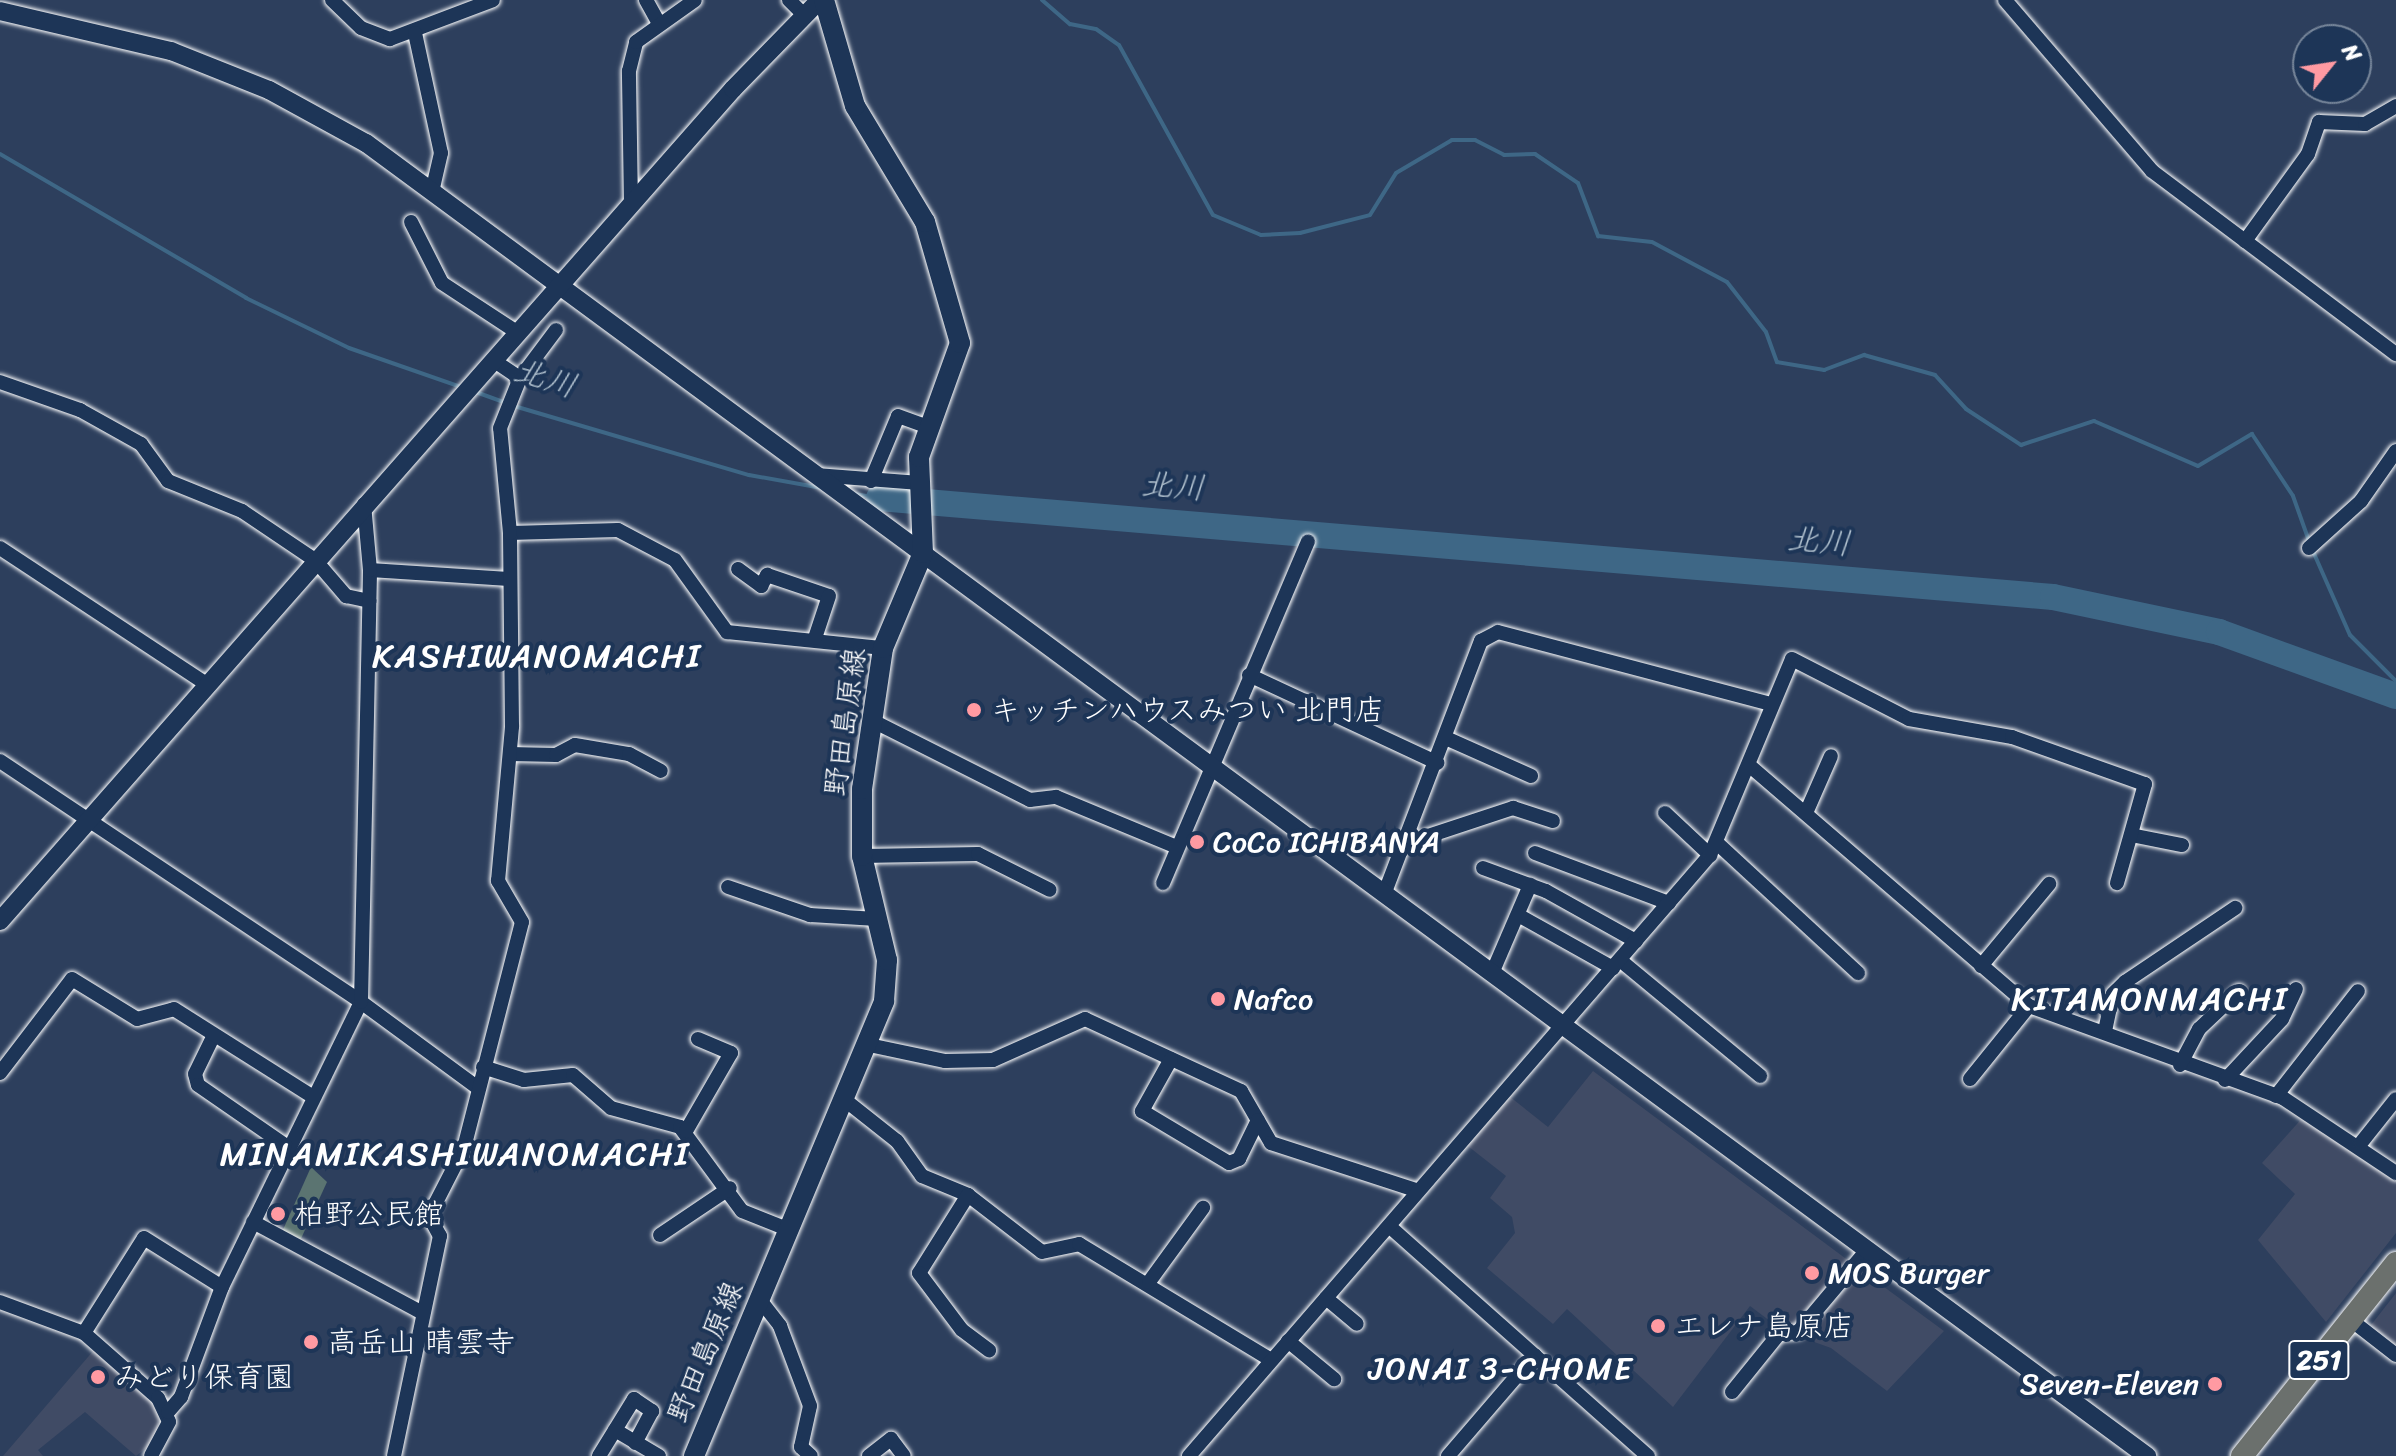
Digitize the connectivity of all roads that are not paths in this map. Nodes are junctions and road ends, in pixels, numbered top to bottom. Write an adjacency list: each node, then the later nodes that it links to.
1 (332, 0): 11 (street)
2 (493, 0): 11 (street)
3 (646, 0): 10 (street)
4 (695, 0): 10 (street)
5 (789, 0): 9 (street)
6 (822, 0): 9 (street); 24 (main road, 野田島原線)
7 (2005, 0): 16 (street)
8 (0, 11): 13 (street)
9 (804, 15): 14 (street)
10 (659, 23): 14 (street)
11 (415, 33): 13 (street)
12 (2396, 106): 16 (street)
13 (433, 189): 17 (street)
14 (631, 205): 17 (street)
15 (411, 222): 19 (street)
16 (2245, 241): 20 (street)
17 (559, 285): 19 (street); 26 (street)
18 (556, 330): 23 (street)
19 (517, 332): 21 (street)
20 (2396, 354)
21 (493, 360): 23 (street); 29 (street)
22 (0, 382): 35 (street)
23 (517, 383): 30 (street)
24 (929, 427): 27 (street); 28 (main road, 野田島原線)
25 (2396, 451): 32 (street)
26 (818, 476): 27 (street); 34 (street)
27 (871, 481): 28 (street)
28 (922, 494): 34 (main road, 野田島原線)
29 (364, 504): 35 (street); 37 (street)
30 (510, 533): 38 (street); 40 (street)
31 (1308, 541): 42 (street)
32 (2312, 546)
33 (0, 548): 43 (street)
34 (923, 553): 41 (main road, 野田島原線); 51 (street)
35 (315, 560): 39 (street); 43 (street)
36 (738, 569): 40 (street)
37 (370, 570): 38 (street); 39 (street)
38 (509, 579): 47 (street)
39 (369, 601): 87 (street)
40 (815, 638): 41 (street)
41 (883, 648): 45 (main road, 野田島原線)
42 (1249, 675): 50 (street); 51 (street)
43 (208, 685): 57 (street)
44 (1771, 704): 46 (street); 52 (street); 59 (street)
45 (871, 720): 62 (street); 65 (main road, 野田島原線)
46 (1448, 739): 50 (street); 54 (street)
47 (510, 754): 53 (street); 96 (street)
48 (1831, 756): 56 (street)
49 (0, 761): 57 (street)
50 (1438, 763): 60 (street)
51 (1210, 764): 62 (street); 73 (street)
52 (1750, 766): 56 (street); 63 (street)
53 (661, 771)
54 (1531, 776)
55 (1665, 813): 63 (street)
56 (1806, 813): 81 (street)
57 (90, 821): 78 (street); 87 (street)
58 (1553, 821): 60 (street)
59 (2131, 835): 61 (street); 68 (street)
60 (1407, 843): 73 (street)
61 (2182, 845)
62 (1177, 847): 67 (street)
63 (1714, 849): 74 (street); 83 (street)
64 (1535, 853): 74 (street)
65 (862, 856): 72 (street); 77 (main road, 野田島原線)
66 (1483, 868): 70 (street)
67 (1163, 883)
68 (2117, 883)
69 (2049, 884): 81 (street)
70 (1530, 885): 76 (street); 79 (street)
71 (728, 887): 77 (street)
72 (1050, 890)
73 (1385, 892): 82 (street)
74 (1669, 903): 79 (street)
75 (2235, 908): 90 (street)
76 (1518, 915): 80 (street); 82 (street)
77 (877, 919): 93 (main road, 野田島原線)
78 (0, 921)
79 (1636, 941): 80 (street)
80 (1616, 964): 89 (street); 98 (street)
81 (1981, 966): 88 (street)
82 (1493, 971): 89 (street)
83 (1858, 973)
84 (2296, 989): 100 (street)
85 (2239, 991): 95 (street)
86 (2358, 991): 102 (street)
87 (361, 1002): 101 (street); 103 (street)
88 (2029, 1006): 90 (street); 99 (street)
89 (1565, 1024): 112 (street); 119 (street)
90 (2105, 1031): 95 (street)
91 (214, 1035): 97 (street); 103 (street); 109 (street)
92 (698, 1039): 107 (street)
93 (869, 1045): 94 (street); 105 (main road, 野田島原線)
94 (1171, 1059): 106 (street); 106 (street)
95 (2180, 1065): 100 (street)
96 (483, 1067): 101 (street); 107 (street)
97 (0, 1073)
98 (1760, 1076)
99 (1970, 1079)
100 (2225, 1080): 102 (street)
101 (478, 1088): 126 (street)
102 (2276, 1096): 108 (street)
103 (313, 1097): 109 (street)
104 (2396, 1099): 108 (street)
105 (845, 1100): 113 (street); 117 (main road, 野田島原線)
106 (1258, 1120): 112 (street)
107 (686, 1131): 111 (street)
108 (2361, 1143): 110 (street)
109 (288, 1147): 115 (street)
110 (2396, 1173)
111 (730, 1188): 117 (street); 118 (street)
112 (1416, 1190): 116 (street)
113 (968, 1195): 121 (street); 131 (street)
114 (1203, 1208): 121 (street)
115 (253, 1222): 122 (street); 126 (street)
116 (1390, 1227): 123 (street); 132 (street)
117 (790, 1230): 124 (main road, 野田島原線)
118 (660, 1235)
119 (1868, 1249): 136 (street); 151 (street)
120 (2396, 1263): 127 (highway, 251)
121 (1149, 1282): 134 (street)
122 (222, 1287): 129 (street); 137 (street)
123 (1326, 1298): 128 (street); 130 (street)
124 (760, 1300): 144 (main road, 野田島原線); 145 (street)
125 (0, 1302): 129 (street)
126 (421, 1312): 141 (street)
127 (2351, 1320): 133 (street); 152 (highway, 251)
128 (1357, 1324)
129 (84, 1333): 137 (street)
130 (1288, 1341): 134 (street); 135 (street)
131 (989, 1350)
132 (1535, 1355): 149 (street); 150 (street)
133 (2396, 1355)
134 (1271, 1360): 148 (street)
135 (1334, 1379)
136 (1732, 1392)
137 (168, 1412): 140 (street)
138 (615, 1430): 139 (street); 139 (street); 142 (street)
139 (635, 1443): 143 (street)
140 (160, 1454)
141 (394, 1456)
142 (599, 1456)
143 (659, 1456)
144 (694, 1456)
145 (811, 1456)
146 (869, 1456): 147 (street)
147 (904, 1456)
148 (1189, 1456)
149 (1448, 1456)
150 (1648, 1456)
151 (2147, 1456)
152 (2242, 1456)

